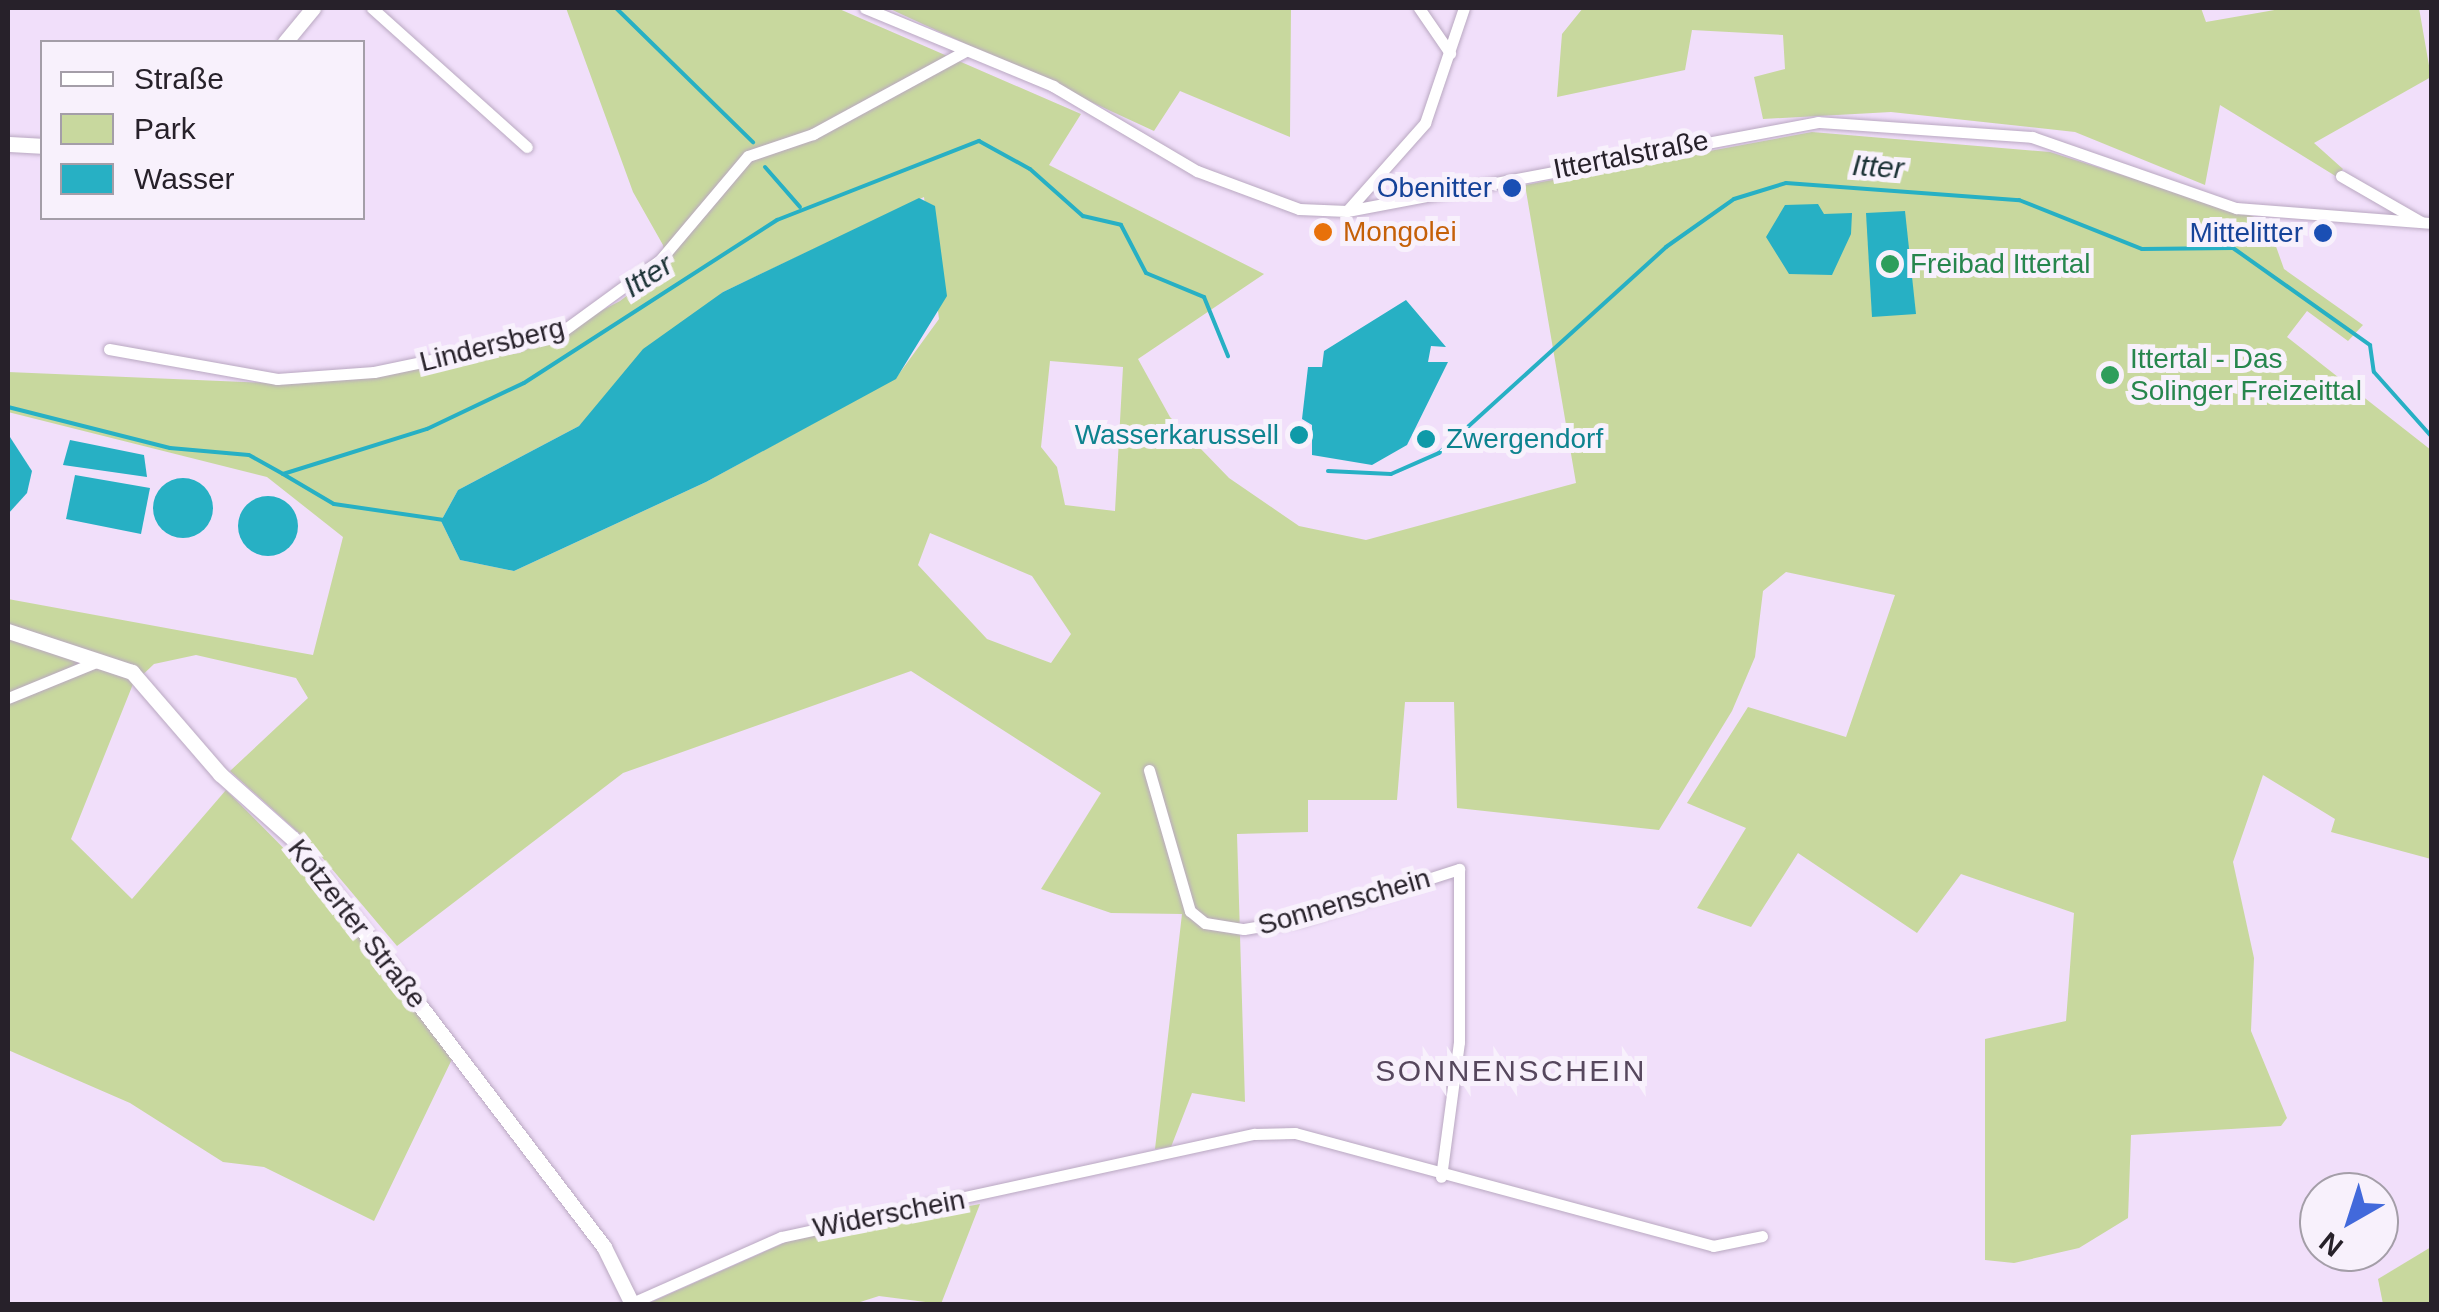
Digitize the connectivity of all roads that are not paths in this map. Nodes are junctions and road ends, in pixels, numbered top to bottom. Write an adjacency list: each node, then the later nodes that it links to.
1 (313, 8): 6 (street)
2 (372, 8): 11 (street)
3 (865, 8): 7 (street, Ittertalstraße)
4 (1419, 8): 8 (street)
5 (1464, 8): 8 (street)
6 (287, 40)
7 (964, 51): 13 (street, Ittertalstraße); 15 (street, Lindersberg)
8 (1450, 53): 13 (street)
9 (8, 144): 10 (street)
10 (40, 146)
11 (527, 147)
12 (2341, 176): 14 (street)
13 (1348, 211): 14 (street, Ittertalstraße)
14 (2426, 222)
15 (109, 349)
16 (8, 630): 17 (street, Kotzerter Straße)
17 (105, 659): 18 (street); 22 (street, Kotzerter Straße)
18 (8, 698)
19 (1148, 770): 20 (street, Sonnenschein)
20 (1441, 1177): 21 (street); 22 (street, Widerschein)
21 (1762, 1236)
22 (632, 1304)

